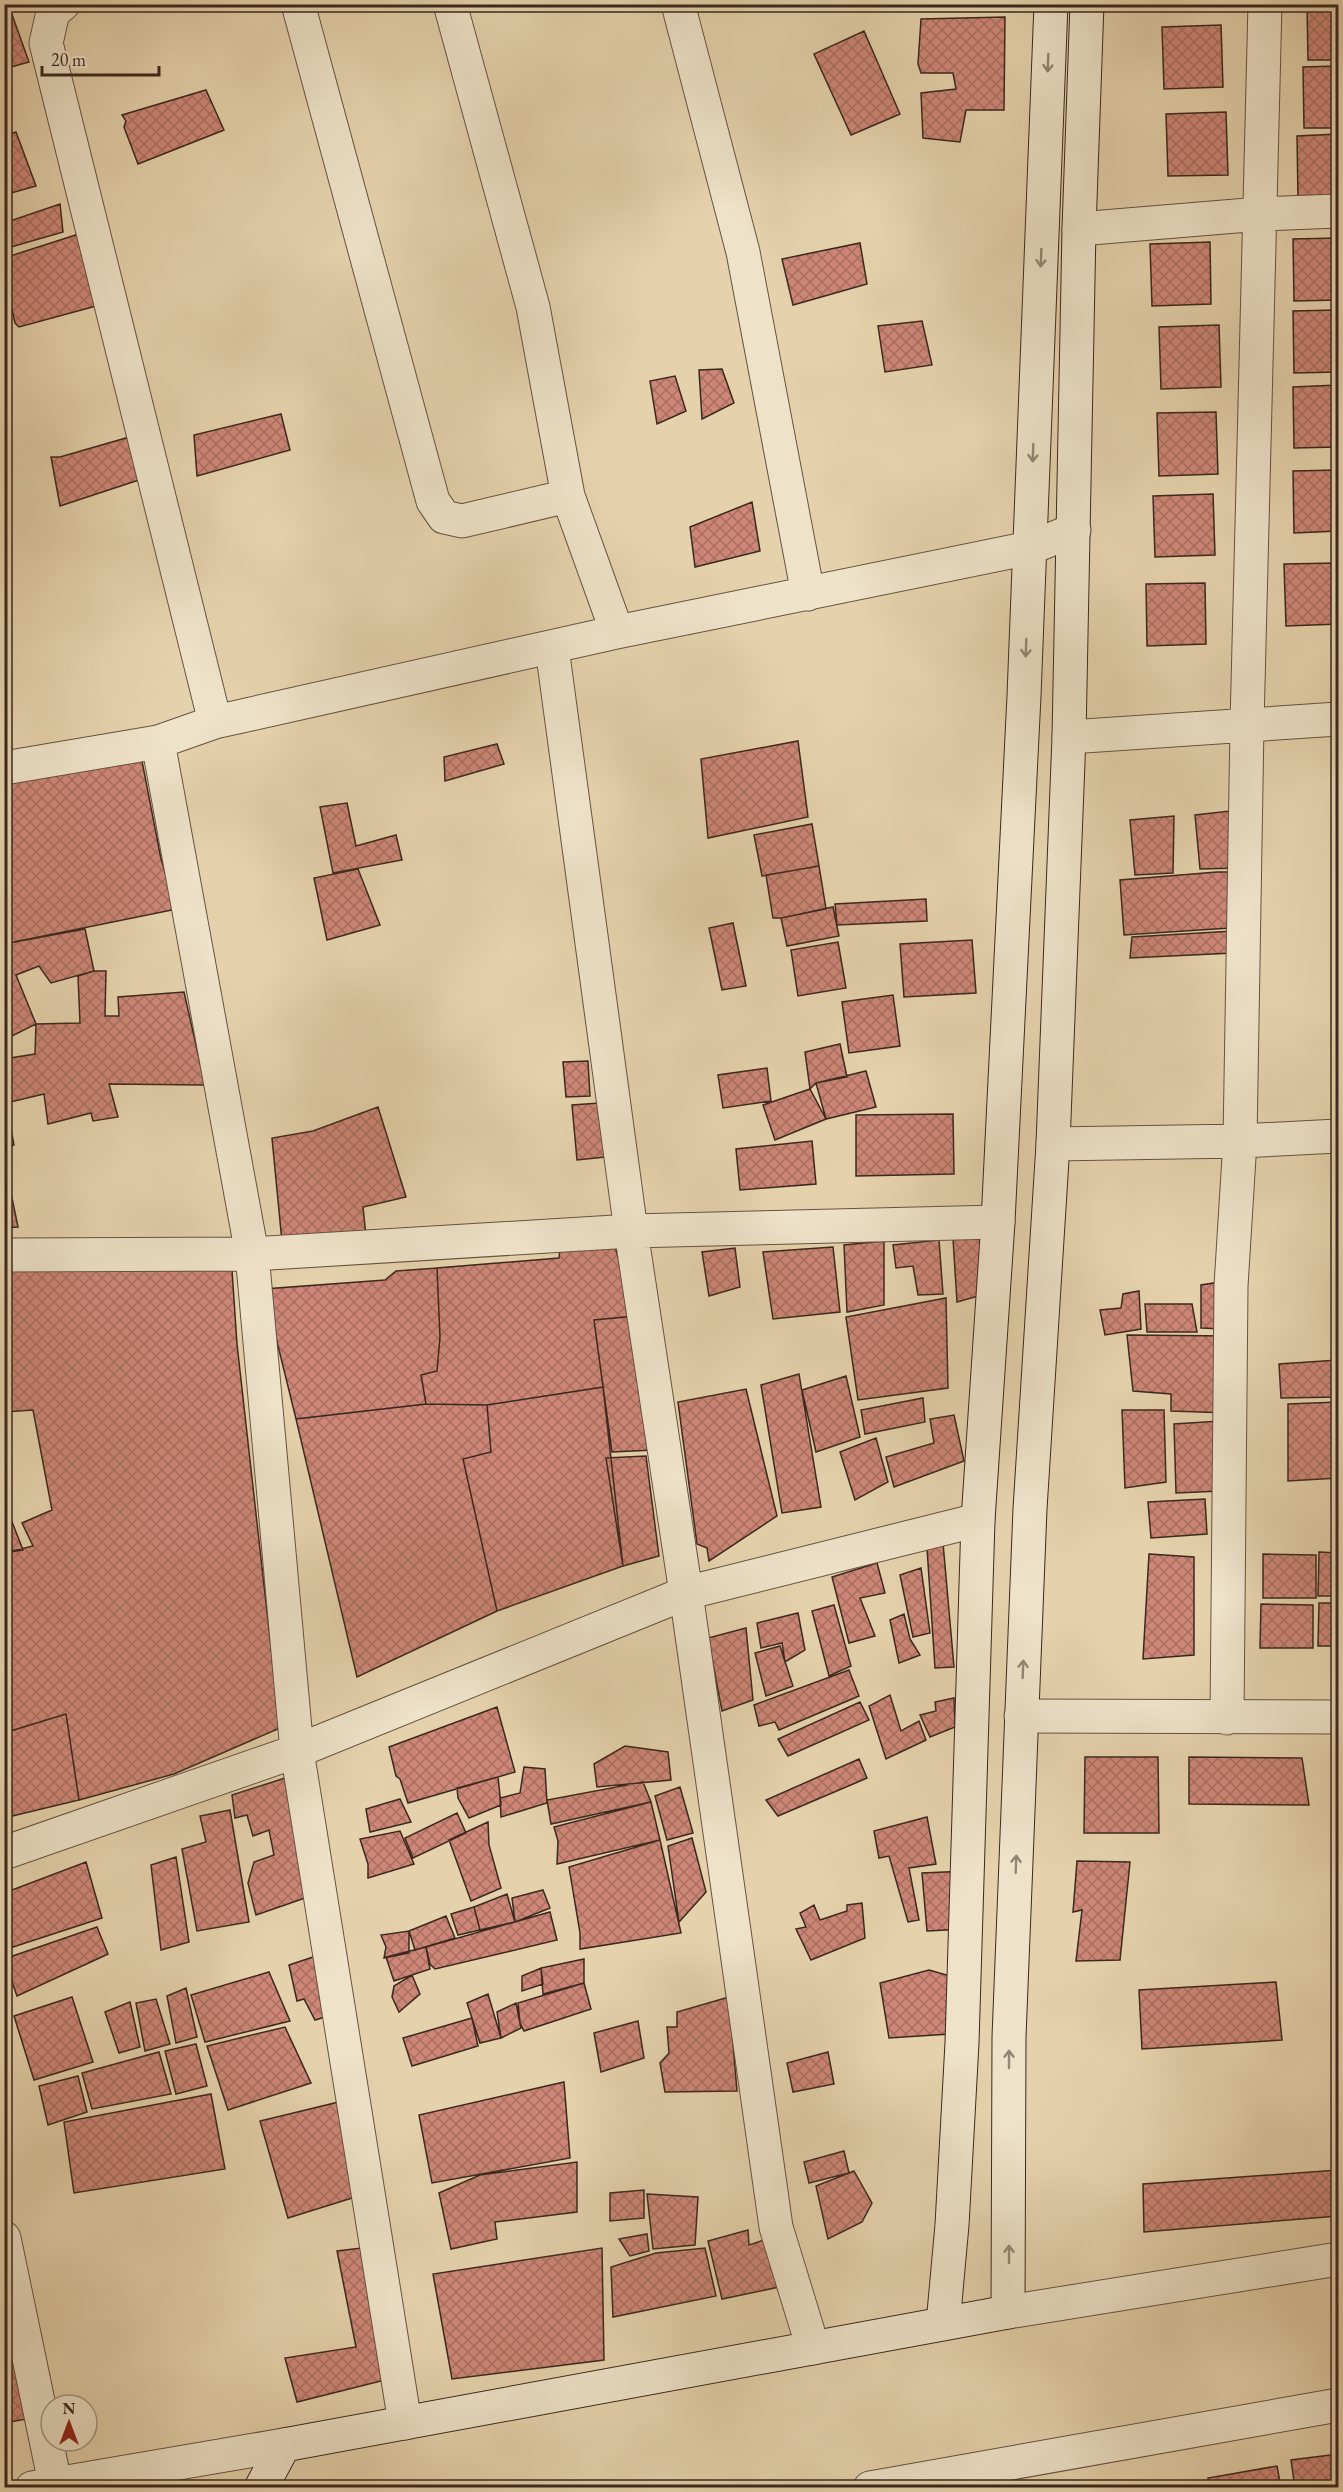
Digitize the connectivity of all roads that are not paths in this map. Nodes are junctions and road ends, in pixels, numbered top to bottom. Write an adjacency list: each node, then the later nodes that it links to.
1 (63, 4): 18 (street)
2 (298, 4): 11 (street)
3 (450, 4): 11 (street)
4 (678, 4): 14 (street)
5 (1051, 4): 13 (street, one-way to 13)
6 (1087, 4): 10 (street)
7 (1265, 4): 9 (street)
8 (1338, 212): 9 (street)
9 (1260, 214): 10 (street); 19 (street)
10 (1079, 229): 12 (street)
11 (568, 496): 15 (street)
12 (1074, 530): 13 (street); 20 (street)
13 (1030, 548): 14 (street); 26 (street, one-way to 26)
14 (808, 594): 15 (street)
15 (617, 632): 16 (street)
16 (552, 648): 18 (street); 27 (street)
17 (1338, 719): 19 (street)
18 (215, 722): 21 (street)
19 (1247, 726): 20 (street); 24 (street)
20 (1069, 737): 25 (street)
21 (158, 742): 22 (street); 28 (street)
22 (4, 768)
23 (1338, 1136): 24 (street)
24 (1240, 1141): 25 (street); 34 (street)
25 (1053, 1144): 32 (street, one-way to 25)
26 (998, 1222): 27 (street); 30 (street)
27 (631, 1231): 28 (street); 31 (street)
28 (252, 1254): 29 (street); 35 (street)
29 (4, 1255)
30 (978, 1520): 31 (street); 40 (street)
31 (686, 1593): 35 (street); 41 (street)
32 (1021, 1716): 34 (street); 39 (street, one-way to 32)
33 (1338, 1717): 34 (street)
34 (1227, 1718)
35 (297, 1751): 36 (street); 43 (street)
36 (4, 1853)
37 (4, 2238): 45 (street)
38 (1338, 2259): 39 (street)
39 (1008, 2312): 40 (street)
40 (943, 2324): 41 (street)
41 (813, 2348): 43 (street)
42 (1338, 2405): 47 (street)
43 (405, 2423): 44 (street)
44 (284, 2445): 45 (street); 46 (street)
45 (44, 2485)
46 (261, 2487)
47 (870, 2487)

